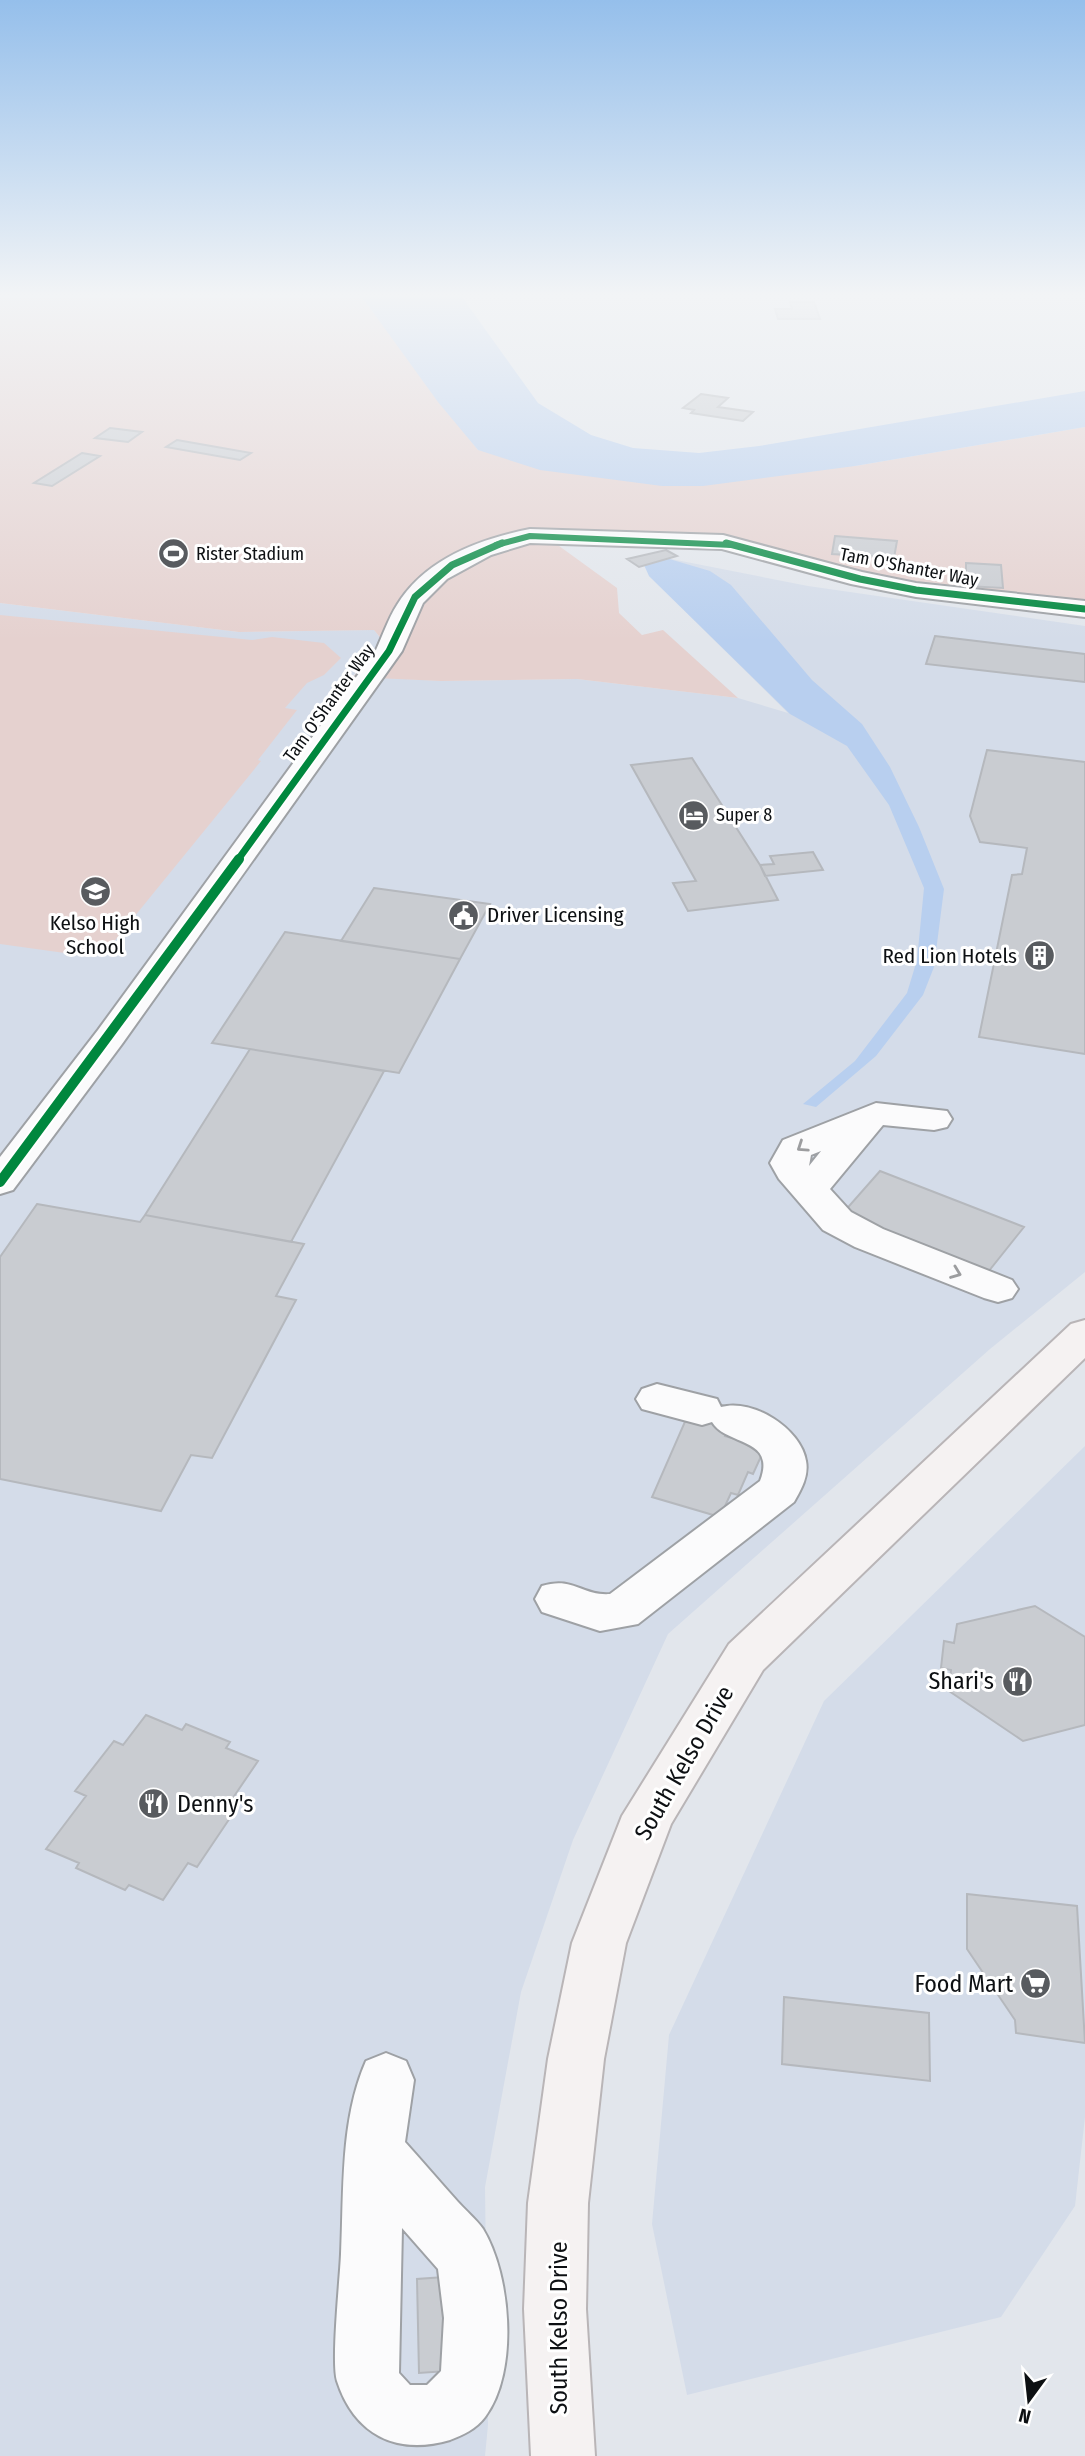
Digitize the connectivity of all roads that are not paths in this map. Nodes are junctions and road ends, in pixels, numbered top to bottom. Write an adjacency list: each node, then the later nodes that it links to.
1 (1085, 609): 3 (street, Tam O'Shanter Way)
2 (934, 1119): 4 (street, one-way to 4)
3 (0, 1182)
4 (998, 1289)
5 (1085, 1334): 10 (main road, South Kelso Drive)
6 (657, 1399): 7 (street)
7 (558, 1599)
8 (386, 2080): 9 (street)
9 (375, 2151)
10 (563, 2456)

